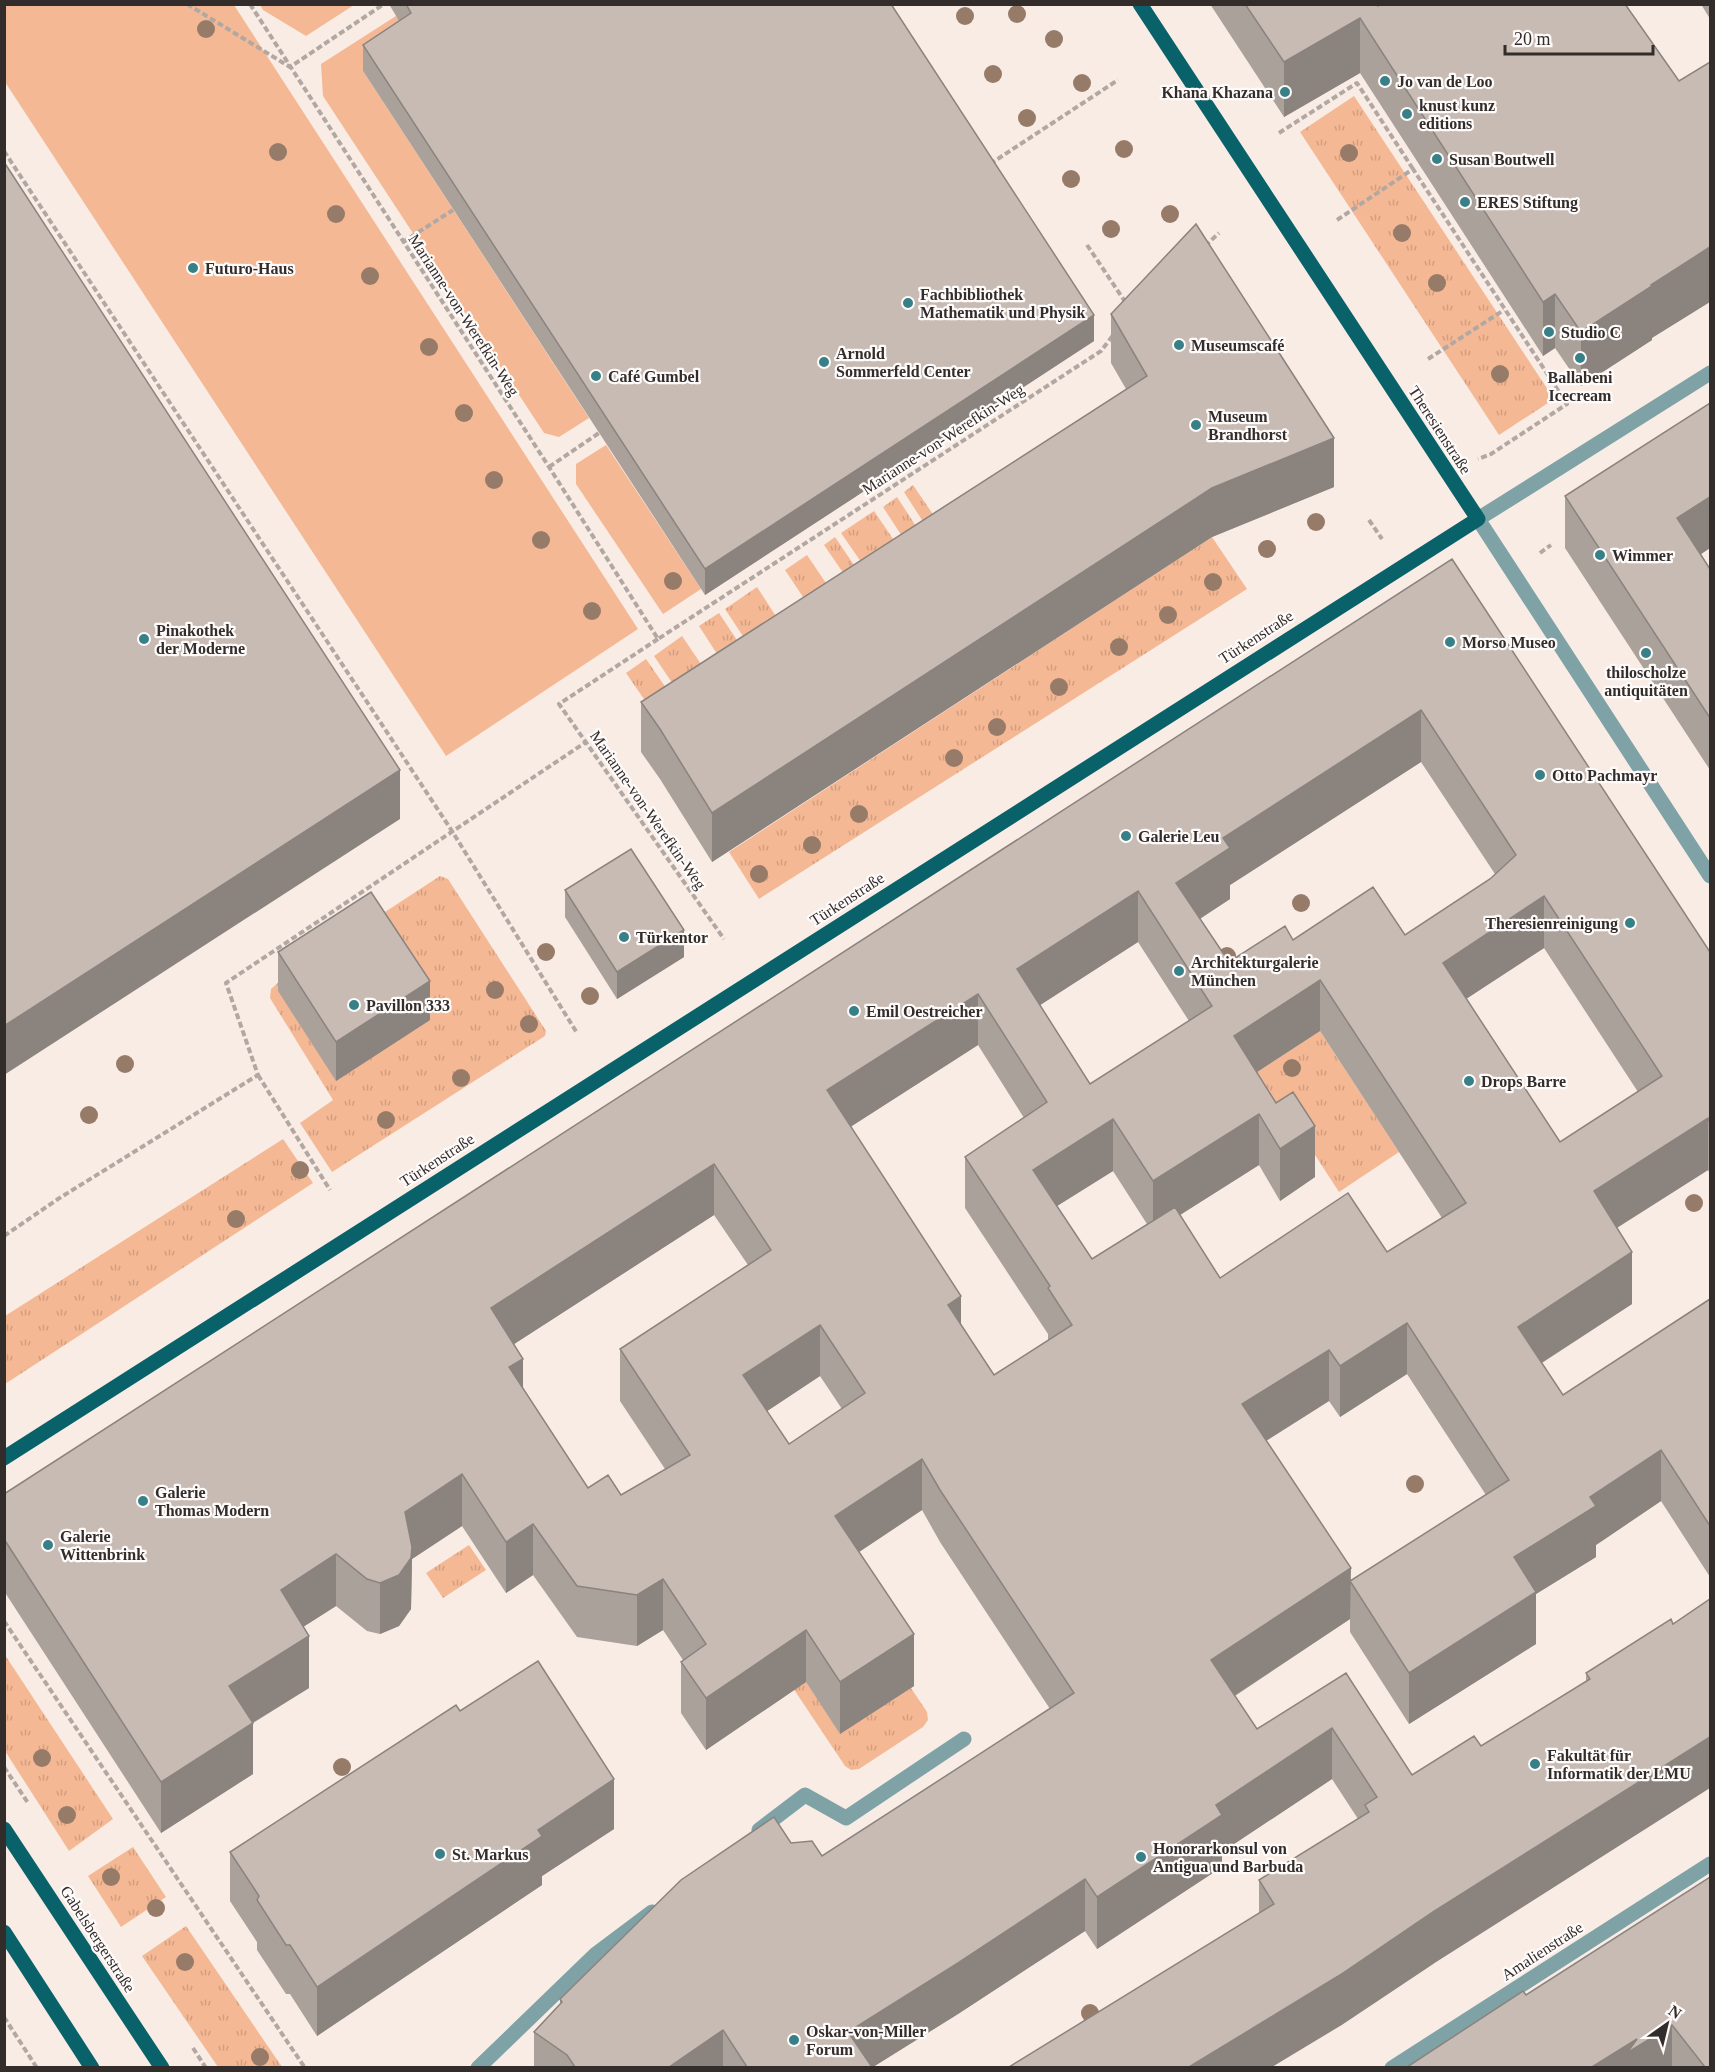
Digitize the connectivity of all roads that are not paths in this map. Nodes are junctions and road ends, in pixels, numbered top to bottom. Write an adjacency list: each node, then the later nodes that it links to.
1 (1140, 4): 3 (main road, Theresienstraße)
2 (1710, 373): 3 (street, Türkenstraße)
3 (1478, 519): 4 (street, Theresienstraße); 5 (main road, Türkenstraße)
4 (1710, 876)
5 (4, 1458)
6 (964, 1739): 8 (street)
7 (4, 1829): 13 (main road, Gabelsbergerstraße)
8 (748, 1838)
9 (1710, 1864): 15 (street, Amalienstraße)
10 (663, 1903): 14 (street)
11 (4, 1932): 12 (main road)
12 (92, 2067)
13 (162, 2067)
14 (478, 2067)
15 (1392, 2067)

